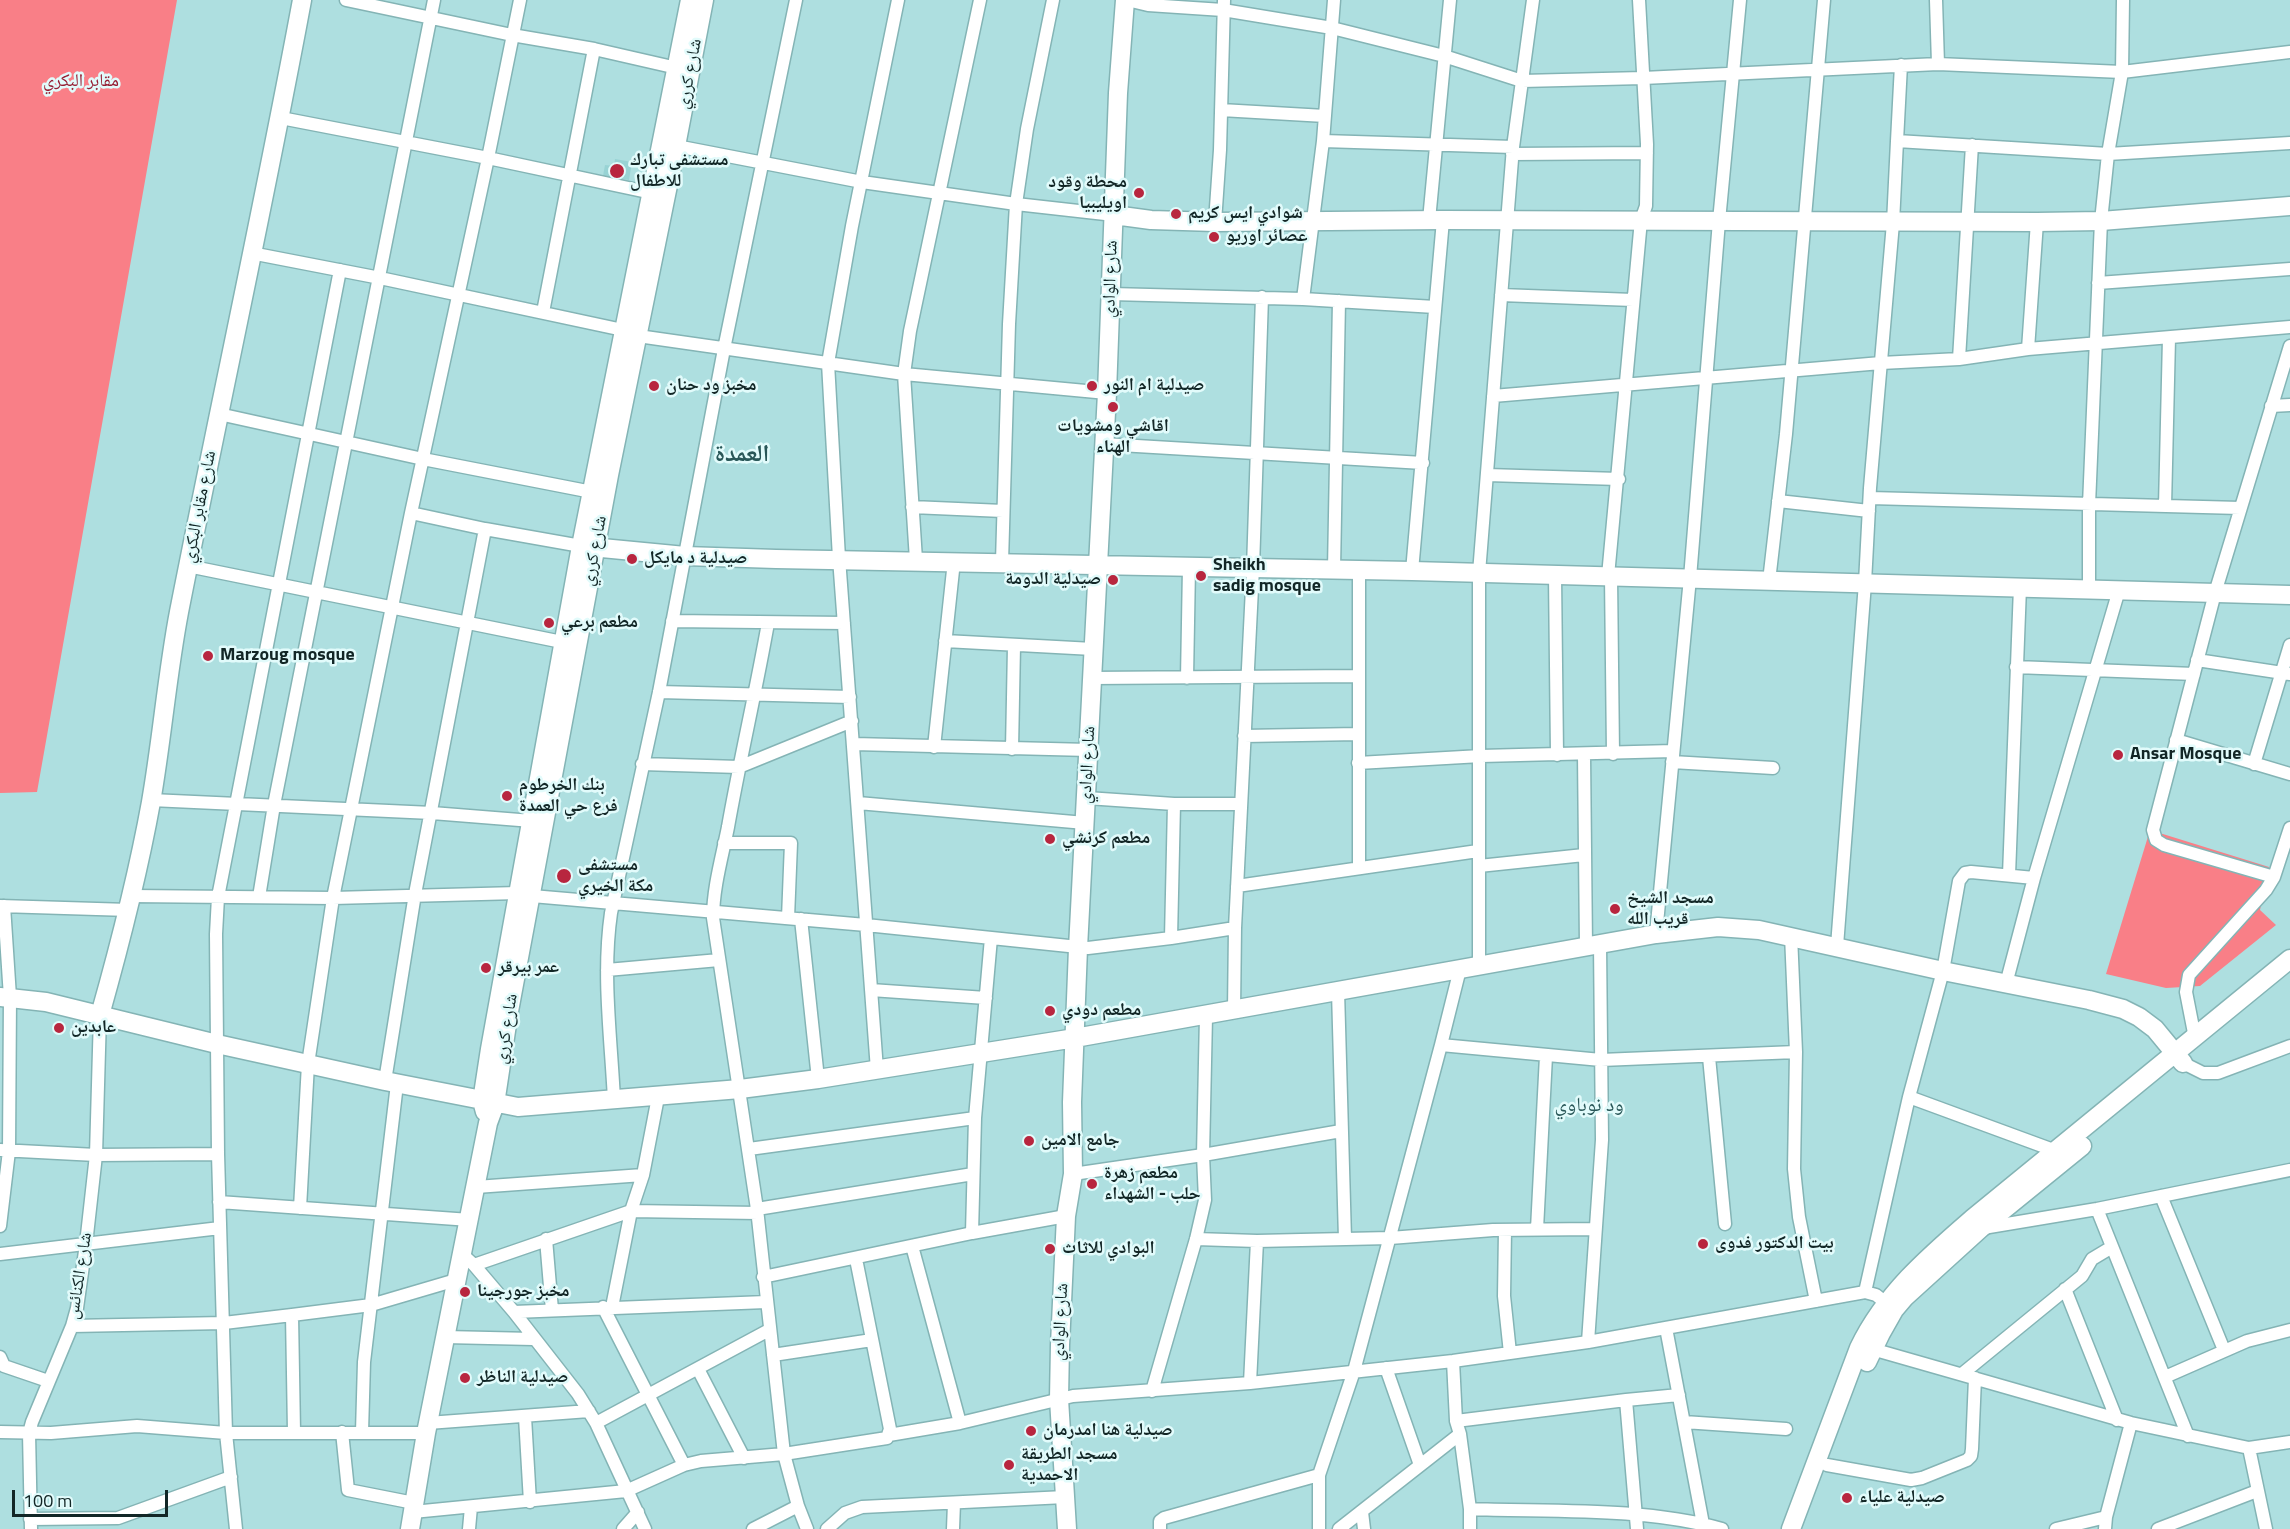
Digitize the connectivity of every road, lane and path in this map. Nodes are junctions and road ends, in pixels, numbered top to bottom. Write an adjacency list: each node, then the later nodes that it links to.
1 (302, 0): 37 (street, شارع مقابر البكري)
2 (346, 0): 21 (street)
3 (434, 0): 21 (street)
4 (520, 0): 23 (street)
5 (690, 0): 29 (street, شارع كرري)
6 (704, 0): 43 (street, شارع كرري)
7 (796, 0): 49 (street)
8 (898, 0): 51 (street)
9 (980, 0): 53 (street)
10 (1053, 0): 54 (street)
11 (1126, 0): 20 (street); 56 (street, شارع الوادي)
12 (1334, 0): 22 (street)
13 (1450, 0): 26 (street)
14 (1533, 0): 34 (street)
15 (1639, 0): 33 (street)
16 (1740, 0): 32 (street)
17 (1824, 0): 30 (street)
18 (1936, 0): 27 (street)
19 (2123, 0): 31 (street)
20 (1223, 5): 22 (street); 35 (street)
21 (431, 18): 23 (street); 40 (street)
22 (1332, 27): 26 (street); 36 (street)
23 (512, 35): 24 (street); 48 (street)
24 (594, 49): 29 (street); 50 (street)
25 (2290, 52): 31 (street)
26 (1444, 56): 34 (street); 42 (street)
27 (1938, 64): 28 (street); 31 (street)
28 (1901, 66): 30 (street); 39 (street)
29 (677, 68): 43 (street, شارع كرري)
30 (1817, 69): 32 (street); 64 (street)
31 (2122, 72): 47 (street)
32 (1734, 74): 33 (street); 61 (street)
33 (1643, 78): 34 (street); 46 (street)
34 (1522, 81): 45 (street)
35 (1221, 110): 36 (street); 63 (street)
36 (1325, 116): 38 (street)
37 (280, 118): 40 (street); 68 (street, شارع مقابر البكري)
38 (1323, 141): 42 (street); 60 (street)
39 (1897, 141): 44 (street); 67 (street)
40 (407, 142): 48 (street); 71 (street)
41 (2290, 142): 47 (street)
42 (1436, 144): 45 (street); 57 (street)
43 (669, 145): 49 (street); 52 (street, شارع كرري); 83 (street, شارع كرري)
44 (1972, 145): 47 (street); 65 (street)
45 (1512, 151): 46 (street); 58 (street)
46 (1647, 153): 59 (street)
47 (2108, 154): 62 (street)
48 (488, 158): 50 (street); 74 (street)
49 (763, 164): 51 (street); 87 (street)
50 (568, 175): 52 (street); 81 (street)
51 (862, 182): 53 (street); 90 (street)
52 (652, 193): 83 (street, شارع كرري)
53 (939, 194): 54 (street); 93 (street)
54 (1016, 204): 56 (street); 95 (street)
55 (2290, 206): 62 (street)
56 (1114, 215): 63 (street); 73 (street, شارع الوادي)
57 (1436, 220): 58 (street); 60 (street); 80 (street)
58 (1506, 220): 59 (street); 75 (street)
59 (1641, 220): 61 (street); 78 (street)
60 (1314, 221): 63 (street); 77 (street)
61 (1719, 221): 64 (street); 94 (street)
62 (2101, 221): 66 (street); 72 (street)
63 (1215, 222)
64 (1803, 222): 67 (street); 92 (street)
65 (1966, 222): 66 (street); 67 (street); 89 (street)
66 (2037, 222): 88 (street)
67 (1893, 223): 91 (street)
68 (252, 253): 70 (street); 101 (street, شارع مقابر البكري)
69 (2290, 269): 72 (street)
70 (340, 270): 71 (street); 102 (street)
71 (380, 278): 74 (street); 103 (street)
72 (2098, 283): 85 (street)
73 (1111, 294): 76 (street); 97 (street, شارع الوادي)
74 (459, 295): 81 (street); 107 (street)
75 (1501, 295): 78 (street); 98 (street)
76 (1262, 297): 77 (street); 105 (street)
77 (1303, 299): 79 (street)
78 (1633, 300): 96 (street)
79 (1339, 301): 80 (street); 106 (street)
80 (1435, 307): 108 (street)
81 (543, 312): 83 (street)
82 (2290, 327): 84 (street)
83 (631, 333): 87 (street); 111 (street, شارع كرري)
84 (2169, 338): 85 (street); 115 (street)
85 (2096, 344): 88 (street); 114 (street)
86 (2290, 346): 100 (street)
87 (724, 349): 90 (street); 124 (street)
88 (2028, 350): 89 (street)
89 (1959, 359): 91 (street)
90 (828, 363): 93 (street); 125 (street)
91 (1881, 363): 92 (street); 112 (street)
92 (1791, 371): 94 (street); 113 (street)
93 (904, 374): 95 (street); 116 (street)
94 (1707, 379): 96 (street); 139 (street)
95 (1008, 385): 97 (street); 118 (street)
96 (1625, 385): 98 (street); 110 (street)
97 (1107, 393): 104 (street, شارع الوادي)
98 (1493, 396): 109 (street)
99 (2290, 405): 100 (street)
100 (2271, 406): 117 (street)
101 (219, 414): 102 (street); 130 (street, شارع مقابر البكري)
102 (307, 433): 103 (street); 142 (street)
103 (348, 442): 107 (street); 147 (street)
104 (1103, 444): 105 (street); 129 (street, شارع الوادي)
105 (1255, 454): 106 (street); 132 (street)
106 (1336, 458): 108 (street); 133 (street)
107 (423, 459): 111 (street); 120 (street)
108 (1423, 463): 135 (street)
109 (1487, 475): 110 (street); 136 (street)
110 (1619, 479): 138 (street)
111 (598, 498): 122 (street, شارع كرري); 123 (street)
112 (1870, 498): 114 (street); 119 (street)
113 (1778, 501): 119 (street); 140 (street)
114 (2089, 505): 115 (street); 144 (street)
115 (2164, 506): 117 (street)
116 (912, 507): 118 (street); 126 (street)
117 (2240, 508): 146 (street)
118 (1004, 511): 128 (street)
119 (1869, 511): 141 (street)
120 (411, 513): 121 (street); 149 (street)
121 (485, 529): 122 (street); 153 (street)
122 (588, 547): 123 (street); 155 (street, شارع كرري); 212 (street, شارع كرري)
123 (632, 552): 124 (street)
124 (685, 556): 125 (street); 150 (street)
125 (839, 558): 126 (street); 152 (street)
126 (916, 560): 127 (street)
127 (954, 561): 128 (street); 154 (street)
128 (1002, 562): 129 (street)
129 (1098, 563): 131 (street); 158 (street, شارع الوادي)
130 (188, 566): 142 (street); 191 (street, شارع مقابر البكري)
131 (1189, 567): 132 (street); 167 (street)
132 (1253, 568): 133 (street); 165 (street)
133 (1334, 569): 134 (street)
134 (1359, 569): 135 (street); 164 (street)
135 (1412, 571): 136 (street)
136 (1479, 573): 137 (street); 182 (street)
137 (1555, 575): 138 (street); 180 (street)
138 (1610, 576): 139 (street); 179 (street)
139 (1690, 578): 140 (street); 183 (street)
140 (1769, 580): 141 (street)
141 (1865, 583): 143 (street); 229 (street)
142 (277, 585): 147 (street); 193 (street)
143 (2020, 587): 144 (street); 160 (street)
144 (2090, 589): 145 (street)
145 (2119, 590): 146 (street); 161 (street)
146 (2215, 593): 148 (street); 159 (street)
147 (317, 594): 149 (street); 196 (street)
148 (2290, 595)
149 (392, 608): 153 (street); 197 (street)
150 (672, 621): 151 (street); 168 (street)
151 (768, 623): 152 (street); 169 (street)
152 (844, 623): 170 (street)
153 (465, 624): 155 (street); 198 (street)
154 (945, 641): 157 (street); 176 (street)
155 (562, 642): 199 (street, شارع كرري)
156 (2290, 645): 163 (street)
157 (1014, 646): 158 (street); 177 (street)
158 (1093, 649): 166 (street, شارع الوادي)
159 (2198, 660): 162 (street); 163 (street)
160 (2016, 668): 161 (street); 207 (street)
161 (2095, 669): 162 (street); 209 (street)
162 (2194, 674): 174 (street)
163 (2286, 674): 186 (street)
164 (1359, 676): 165 (street); 172 (street)
165 (1248, 677): 167 (street); 173 (street)
166 (1091, 678): 167 (street); 178 (street, شارع الوادي)
167 (1187, 678)
168 (659, 692): 169 (street); 185 (street)
169 (756, 695): 170 (street); 187 (street)
170 (850, 697): 171 (street)
171 (852, 721): 175 (street); 187 (street)
172 (1358, 734): 173 (street); 184 (street)
173 (1244, 736): 195 (street)
174 (2176, 740): 186 (street); 208 (street)
175 (854, 744): 176 (street); 192 (street)
176 (934, 747): 177 (street)
177 (1012, 749): 178 (street)
178 (1089, 750): 190 (street, شارع الوادي)
179 (1612, 754): 181 (street); 183 (street)
180 (1557, 755): 181 (street); 182 (street)
181 (1584, 755): 204 (street)
182 (1481, 756): 184 (street); 203 (street)
183 (1672, 757): 188 (street); 224 (street)
184 (1358, 763): 206 (street)
185 (642, 764): 187 (street); 216 (street)
186 (2254, 764): 189 (street)
187 (739, 767): 202 (street)
188 (1773, 768)
189 (2290, 774)
190 (1087, 798): 194 (street); 200 (street, شارع الوادي)
191 (151, 800): 193 (street); 217 (street, شارع مقابر البكري)
192 (858, 803): 200 (street); 222 (street)
193 (234, 804): 196 (street); 213 (street)
194 (1174, 804): 195 (street); 227 (street)
195 (1241, 804): 210 (street)
196 (274, 805): 197 (street); 214 (street)
197 (349, 810): 198 (street); 215 (street)
198 (432, 813): 199 (street); 211 (street)
199 (532, 821): 212 (street, شارع كرري)
200 (1085, 823): 230 (street, شارع الوادي)
201 (2290, 828): 208 (street)
202 (724, 843): 219 (street); 220 (street)
203 (1478, 851): 205 (street); 206 (street)
204 (1584, 855): 205 (street); 228 (street)
205 (1479, 866): 233 (street)
206 (1359, 867): 210 (street)
207 (2009, 875): 209 (street); 236 (street)
208 (2274, 877): 247 (street)
209 (2034, 878): 238 (street)
210 (1236, 886): 223 (street)
211 (415, 894): 212 (street); 215 (street); 260 (street)
212 (525, 894): 216 (street); 265 (street, شارع كرري)
213 (218, 897): 214 (street); 217 (street); 248 (street)
214 (259, 897): 215 (street)
215 (333, 898): 257 (street)
216 (613, 902): 219 (street); 235 (street)
217 (131, 903): 218 (street); 244 (street, شارع مقابر البكري)
218 (2, 906): 241 (street)
219 (713, 911): 220 (street); 232 (street)
220 (788, 918): 221 (street)
221 (801, 919): 222 (street); 259 (street)
222 (866, 925): 226 (street); 239 (street)
223 (1235, 928): 227 (street); 243 (street)
224 (1656, 934): 225 (street); 228 (street)
225 (1791, 935): 229 (street); 251 (street)
226 (991, 938): 230 (street); 242 (street)
227 (1171, 938): 230 (street)
228 (1593, 945): 233 (street); 256 (street)
229 (1837, 946): 236 (street)
230 (1078, 948): 246 (street, شارع الوادي)
231 (2290, 959): 247 (street)
232 (719, 960): 235 (street); 261 (street)
233 (1479, 965): 234 (street)
234 (1460, 969): 240 (street); 249 (street)
235 (607, 970): 264 (street)
236 (1943, 971): 238 (street); 263 (street)
237 (2290, 975): 255 (street)
238 (2006, 984): 255 (street)
239 (871, 990): 242 (street); 258 (street)
240 (1338, 991): 243 (street); 267 (street)
241 (5, 997): 244 (street); 269 (street)
242 (986, 998): 252 (street)
243 (1234, 1010): 245 (street)
244 (100, 1015): 248 (street); 272 (street, شارع الكنائس)
245 (1206, 1016): 246 (street); 273 (street)
246 (1074, 1038): 252 (street); 276 (street, شارع الوادي)
247 (2195, 1038): 255 (street)
248 (217, 1044): 257 (street); 271 (street)
249 (1442, 1045): 253 (street); 297 (street)
250 (2290, 1047): 255 (street)
251 (1796, 1052): 254 (street); 312 (street)
252 (981, 1053): 258 (street); 266 (street)
253 (1546, 1056): 256 (street); 293 (street)
254 (1709, 1057): 256 (street); 289 (street)
255 (2179, 1059): 270 (street); 292 (street)
256 (1602, 1060): 294 (street)
257 (308, 1064): 260 (street); 282 (street)
258 (877, 1070): 259 (street)
259 (818, 1079): 261 (street)
260 (391, 1082): 265 (street); 286 (street)
261 (740, 1089): 262 (street); 268 (street)
262 (658, 1097): 264 (street); 277 (street)
263 (1910, 1098): 270 (street); 311 (street)
264 (614, 1100): 265 (street)
265 (489, 1102): 278 (street)
266 (975, 1118): 268 (street); 275 (street)
267 (1341, 1131): 273 (street); 300 (street)
268 (749, 1149): 285 (street)
269 (5, 1150): 272 (street); 279 (street)
270 (2056, 1151): 315 (street)
271 (218, 1154): 272 (street); 281 (street)
272 (96, 1155): 302 (street, شارع الكنائس)
273 (1203, 1155): 276 (street); 299 (street)
274 (2290, 1173): 280 (street)
275 (973, 1174): 285 (street); 296 (street)
276 (1073, 1174): 287 (street, شارع الوادي)
277 (643, 1175): 278 (street); 284 (street)
278 (476, 1187): 288 (street)
279 (2, 1193): 290 (street)
280 (2161, 1196): 283 (street); 330 (street)
281 (219, 1202): 282 (street); 291 (street)
282 (300, 1208): 286 (street)
283 (2097, 1209): 292 (street); 304 (street)
284 (631, 1211): 285 (street); 298 (street); 316 (street)
285 (757, 1211): 308 (street)
286 (383, 1214): 288 (street); 314 (street)
287 (1066, 1216): 296 (street); 345 (street, شارع الوادي)
288 (470, 1220): 307 (street)
289 (1725, 1224)
290 (0, 1226)
291 (220, 1228): 302 (street); 320 (street)
292 (1982, 1228): 315 (street)
293 (1537, 1229): 294 (street); 295 (street)
294 (1595, 1229): 328 (street)
295 (1505, 1230): 297 (street); 331 (street)
296 (972, 1233): 303 (street)
297 (1390, 1238): 300 (street); 337 (street)
298 (546, 1239): 307 (street); 317 (street)
299 (1196, 1239): 301 (street); 342 (street)
300 (1344, 1239): 301 (street)
301 (1257, 1241): 341 (street)
302 (86, 1244): 305 (street); 321 (street, شارع الكنائس)
303 (912, 1246): 306 (street); 353 (street)
304 (2112, 1246): 310 (street); 339 (street)
305 (0, 1254)
306 (856, 1259): 308 (street); 327 (street)
307 (469, 1260): 309 (street); 318 (street)
308 (763, 1277): 313 (street)
309 (456, 1280): 314 (street); 325 (street)
310 (2065, 1289): 338 (street); 349 (street)
311 (1865, 1292): 312 (street); 315 (street)
312 (1816, 1301): 322 (street)
313 (766, 1302): 316 (street); 323 (street)
314 (371, 1305): 319 (street); 360 (street)
315 (1890, 1306): 329 (street); 407 (street)
316 (608, 1307): 317 (street); 343 (street)
317 (552, 1310): 318 (street)
318 (514, 1312): 326 (street)
319 (292, 1315): 320 (street); 358 (street)
320 (224, 1323): 321 (street); 362 (street)
321 (72, 1326): 340 (street, شارع الكنائس)
322 (1665, 1328): 328 (street); 344 (street)
323 (769, 1330): 332 (street); 336 (street)
324 (2290, 1330): 330 (street)
325 (445, 1337): 326 (street); 355 (street)
326 (533, 1339): 347 (street)
327 (872, 1340): 332 (street); 364 (street)
328 (1588, 1342): 331 (street)
329 (1872, 1349): 338 (street); 372 (street)
330 (2224, 1350): 339 (street)
331 (1510, 1353): 334 (street)
332 (773, 1355): 368 (street)
333 (0, 1357): 340 (street)
334 (1453, 1361): 335 (street); 350 (street)
335 (1386, 1368): 337 (street); 371 (street)
336 (698, 1369): 343 (street); 369 (street)
337 (1354, 1371): 341 (street); 373 (street)
338 (1969, 1376): 349 (street); 372 (street)
339 (2165, 1377): 365 (street)
340 (48, 1381): 361 (street, شارع الكنائس)
341 (1250, 1383): 342 (street)
342 (1152, 1391): 345 (street)
343 (648, 1395): 352 (street); 370 (street)
344 (1679, 1395): 346 (street); 351 (street)
345 (1059, 1400): 353 (street); 377 (street, شارع الوادي)
346 (1626, 1400): 350 (street); 385 (street)
347 (589, 1411): 348 (street); 352 (street)
348 (525, 1417): 355 (street); 378 (street)
349 (2117, 1420): 354 (street)
350 (1456, 1421): 363 (street)
351 (1684, 1422): 356 (street); 390 (street)
352 (596, 1423): 375 (street)
353 (960, 1423): 364 (street)
354 (2131, 1424): 365 (street); 387 (street)
355 (427, 1428): 360 (street); 386 (street)
356 (1786, 1429)
357 (0, 1432): 361 (street)
358 (294, 1432): 359 (street); 362 (street)
359 (342, 1432): 360 (street); 386 (street)
360 (362, 1432)
361 (29, 1433): 362 (street); 388 (street, شارع الكنائس)
362 (226, 1433): 374 (street)
363 (1460, 1434): 371 (street); 382 (street)
364 (889, 1435): 368 (street)
365 (2188, 1436): 367 (street)
366 (2290, 1442): 367 (street)
367 (2249, 1448): 376 (street)
368 (784, 1454): 369 (street); 380 (street)
369 (744, 1458): 370 (street)
370 (684, 1465): 375 (street)
371 (1420, 1465): 384 (street)
372 (1827, 1465): 408 (street)
373 (1319, 1475): 400 (street); 401 (street)
374 (231, 1478): 389 (street); 391 (street)
375 (626, 1491): 378 (street); 383 (street)
376 (2257, 1491): 410 (street); 411 (street)
377 (1065, 1497): 379 (street); 399 (street, شارع الوادي)
378 (530, 1502): 381 (street)
379 (954, 1503): 397 (street); 398 (street)
380 (798, 1506): 395 (street); 396 (street)
381 (471, 1508): 386 (street); 392 (street)
382 (1470, 1509): 385 (street); 404 (street)
383 (638, 1512): 393 (street); 394 (street)
384 (1362, 1512): 402 (street); 403 (street)
385 (1637, 1514): 390 (street); 405 (street)
386 (412, 1515)
387 (2105, 1523): 409 (street)
388 (31, 1524): 389 (street)
389 (119, 1524)
390 (1703, 1524): 406 (street)
391 (236, 1529)
392 (469, 1529)
393 (623, 1529)
394 (645, 1529)
395 (753, 1529)
396 (807, 1529)
397 (827, 1529)
398 (953, 1529)
399 (1067, 1529)
400 (1160, 1529)
401 (1319, 1529)
402 (1339, 1529)
403 (1364, 1529)
404 (1470, 1529)
405 (1637, 1529)
406 (1722, 1529)
407 (1791, 1529)
408 (1803, 1529)
409 (2056, 1529)
410 (2158, 1529)
411 (2266, 1529)

